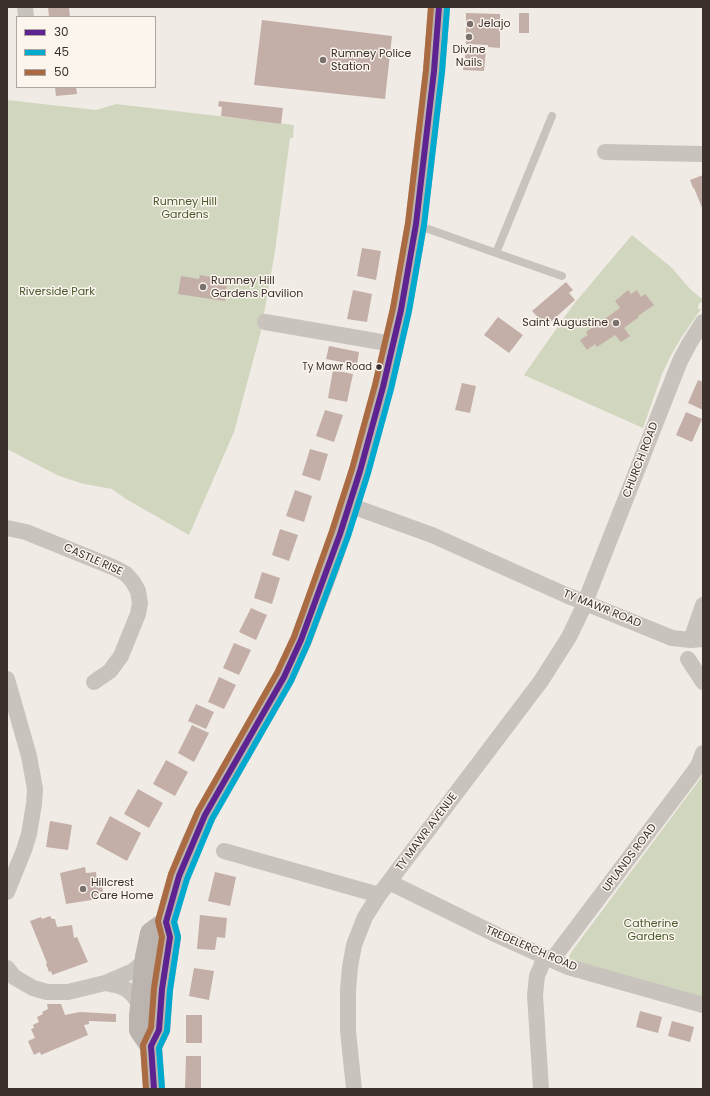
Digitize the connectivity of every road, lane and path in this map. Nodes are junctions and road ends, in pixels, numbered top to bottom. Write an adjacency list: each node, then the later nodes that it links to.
1 (439, 7): 5 (main road)
2 (552, 116): 6 (lane)
3 (605, 152): 4 (street)
4 (703, 154)
5 (416, 224): 6 (lane); 10 (main road)
6 (496, 253): 7 (lane)
7 (562, 276)
8 (265, 322): 10 (street)
9 (703, 322): 13 (street, CHURCH ROAD)
10 (393, 344): 11 (main road)
11 (348, 505): 13 (street, TY MAWR ROAD); 25 (main road)
12 (7, 528): 18 (street, CASTLE RISE)
13 (585, 602): 15 (street, TY MAWR ROAD); 22 (street, TY MAWR AVENUE)
14 (703, 605): 15 (street)
15 (697, 640)
16 (688, 659): 19 (street)
17 (7, 680): 23 (street)
18 (94, 682)
19 (703, 682)
20 (703, 753): 26 (street, UPLANDS ROAD)
21 (224, 852): 24 (street)
22 (389, 882): 24 (street, TY MAWR AVENUE); 26 (street, TREDELERCH ROAD)
23 (7, 892)
24 (379, 895): 34 (street, TY MAWR AVENUE)
25 (166, 922): 27 (main road); 32 (main road)
26 (548, 959): 31 (street, TREDELERCH ROAD); 35 (street, UPLANDS ROAD)
27 (146, 960): 29 (street); 30 (main road)
28 (7, 968): 29 (street)
29 (105, 984): 30 (street)
30 (141, 1006): 32 (main road)
31 (703, 1006)
32 (152, 1046): 33 (main road)
33 (154, 1089)
34 (354, 1089)
35 (541, 1089)

